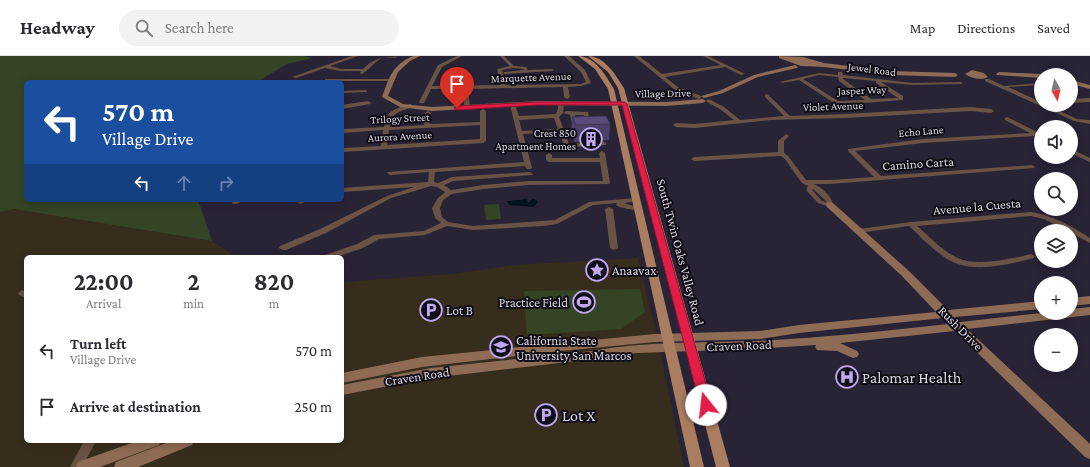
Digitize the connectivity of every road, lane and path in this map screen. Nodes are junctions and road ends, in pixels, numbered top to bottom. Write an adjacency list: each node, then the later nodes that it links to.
1 (356, 56): 15 (street)
2 (383, 56): 12 (street); 17 (street)
3 (417, 56): 31 (street, Village Drive)
4 (460, 56): 41 (street)
5 (502, 56): 16 (street)
6 (566, 56): 38 (street, Marquette Avenue)
7 (580, 56): 56 (main road)
8 (591, 56): 57 (main road, South Twin Oaks Valley Road)
9 (636, 56): 25 (street)
10 (705, 56): 14 (street)
11 (774, 56): 13 (street)
12 (396, 57)
13 (796, 62): 19 (street, Village Drive); 48 (street, Village Drive)
14 (725, 66): 23 (street); 25 (street)
15 (326, 67): 20 (street); 28 (street)
16 (513, 67): 21 (street); 42 (street)
17 (364, 70): 20 (street); 24 (street)
18 (552, 70): 21 (street)
19 (837, 71): 26 (street, Village Drive); 29 (street, Jewel Road); 32 (street, Jewel Road); 51 (street)
20 (339, 72): 30 (street)
21 (527, 72): 22 (street)
22 (506, 73)
23 (743, 74)
24 (361, 76)
25 (661, 76): 48 (street)
26 (979, 76): 27 (street, Village Drive); 39 (street)
27 (1034, 76)
28 (294, 77)
29 (799, 78): 34 (street, Jewel Road); 51 (street, Jasper Way)
30 (327, 80)
31 (390, 80): 33 (street); 60 (street, Village Drive)
32 (876, 81): 35 (street, Jewel Road); 51 (street, Jasper Way)
33 (344, 82)
34 (782, 82)
35 (961, 83)
36 (1034, 84): 39 (street)
37 (1078, 84): 40 (street)
38 (565, 86): 42 (street, Marquette Avenue); 50 (street)
39 (1004, 86): 52 (street)
40 (1090, 87)
41 (428, 88): 43 (street, Marquette Avenue); 54 (street)
42 (504, 88): 43 (street, Marquette Avenue)
43 (469, 89): 61 (street)
44 (365, 91): 47 (street)
45 (344, 94): 47 (street)
46 (767, 96): 67 (street)
47 (349, 99): 55 (street); 58 (street)
48 (703, 99): 57 (street, Village Drive); 70 (street)
49 (1090, 100): 53 (street)
50 (564, 101): 56 (street, Village Drive); 59 (street, Village Drive); 66 (street)
51 (870, 101)
52 (1034, 101)
53 (1078, 101)
54 (422, 102)
55 (368, 103)
56 (613, 104): 57 (street, Village Drive); 107 (main road)
57 (624, 104): 111 (main road, South Twin Oaks Valley Road)
58 (344, 105)
59 (514, 105): 61 (street, Village Drive); 68 (street)
60 (410, 106): 61 (street, Village Drive); 75 (street)
61 (470, 107)
62 (483, 111): 72 (street)
63 (991, 111): 67 (street, Violet Avenue)
64 (1058, 112): 71 (street)
65 (428, 113): 74 (street)
66 (564, 114): 68 (street); 76 (street)
67 (788, 117): 70 (street, Violet Avenue)
68 (517, 118): 78 (street)
69 (1007, 119): 79 (street, Echo Lane)
70 (738, 121): 73 (street, Violet Avenue)
71 (1090, 122)
72 (483, 123): 74 (street, Trilogy Street); 84 (street, Aurora Avenue)
73 (676, 125)
74 (427, 126): 75 (street, Trilogy Street)
75 (387, 128): 77 (street, Trilogy Street); 84 (street)
76 (563, 129): 78 (street); 83 (street)
77 (344, 131)
78 (520, 133): 94 (street)
79 (1034, 133)
80 (1034, 135): 99 (street, Echo Lane)
81 (786, 136): 88 (street)
82 (604, 144): 83 (street)
83 (567, 146): 85 (street)
84 (384, 147): 86 (street, Aurora Avenue)
85 (536, 148)
86 (344, 150)
87 (602, 153): 92 (street)
88 (781, 154): 91 (street); 100 (street, Rush Drive)
89 (1078, 154): 93 (street)
90 (549, 155): 92 (street)
91 (694, 159)
92 (603, 160): 101 (street)
93 (1090, 160)
94 (528, 164): 96 (street); 98 (street)
95 (1032, 167): 99 (street, Camino Carta)
96 (432, 170): 97 (street); 102 (street)
97 (390, 173)
98 (530, 174): 101 (street); 103 (street)
99 (879, 178): 100 (street, Camino Carta)
100 (804, 182): 105 (street, Rush Drive)
101 (529, 183): 106 (street)
102 (431, 184): 103 (street); 104 (street); 115 (street)
103 (439, 185): 106 (street)
104 (344, 190)
105 (812, 190): 108 (street, Rush Drive); 108 (street, Rush Drive)
106 (450, 192): 110 (street)
107 (637, 204): 110 (street); 111 (main road); 126 (main road)
108 (830, 205): 113 (street, Rush Drive)
109 (609, 209): 116 (street)
110 (446, 224): 117 (street)
111 (657, 224): 125 (main road, South Twin Oaks Valley Road)
112 (911, 224): 113 (street, Avenue la Cuesta); 114 (street, Avenue la Cuesta); 118 (street)
113 (859, 231): 123 (street, Rush Drive)
114 (1090, 241)
115 (283, 248)
116 (614, 248)
117 (334, 255)
118 (1031, 256)
119 (1090, 300): 120 (street)
120 (1078, 301)
121 (1034, 306): 123 (street, Craven Road)
122 (1090, 311): 124 (street, Craven Road)
123 (948, 314): 124 (street, Rush Drive); 125 (street, Craven Road)
124 (958, 326): 127 (street, Craven Road); 134 (street, Rush Drive)
125 (688, 342): 126 (street, Craven Road); 127 (street, Craven Road); 139 (main road, South Twin Oaks Valley Road)
126 (668, 343): 129 (street, Craven Road); 130 (street, Craven Road); 138 (main road)
127 (775, 344): 128 (street)
128 (853, 354)
129 (344, 378)
130 (344, 390)
131 (89, 443): 135 (street)
132 (149, 443): 136 (street)
133 (182, 443): 137 (street)
134 (1090, 453)
135 (76, 467)
136 (83, 467)
137 (121, 467)
138 (698, 467)
139 (723, 467)

